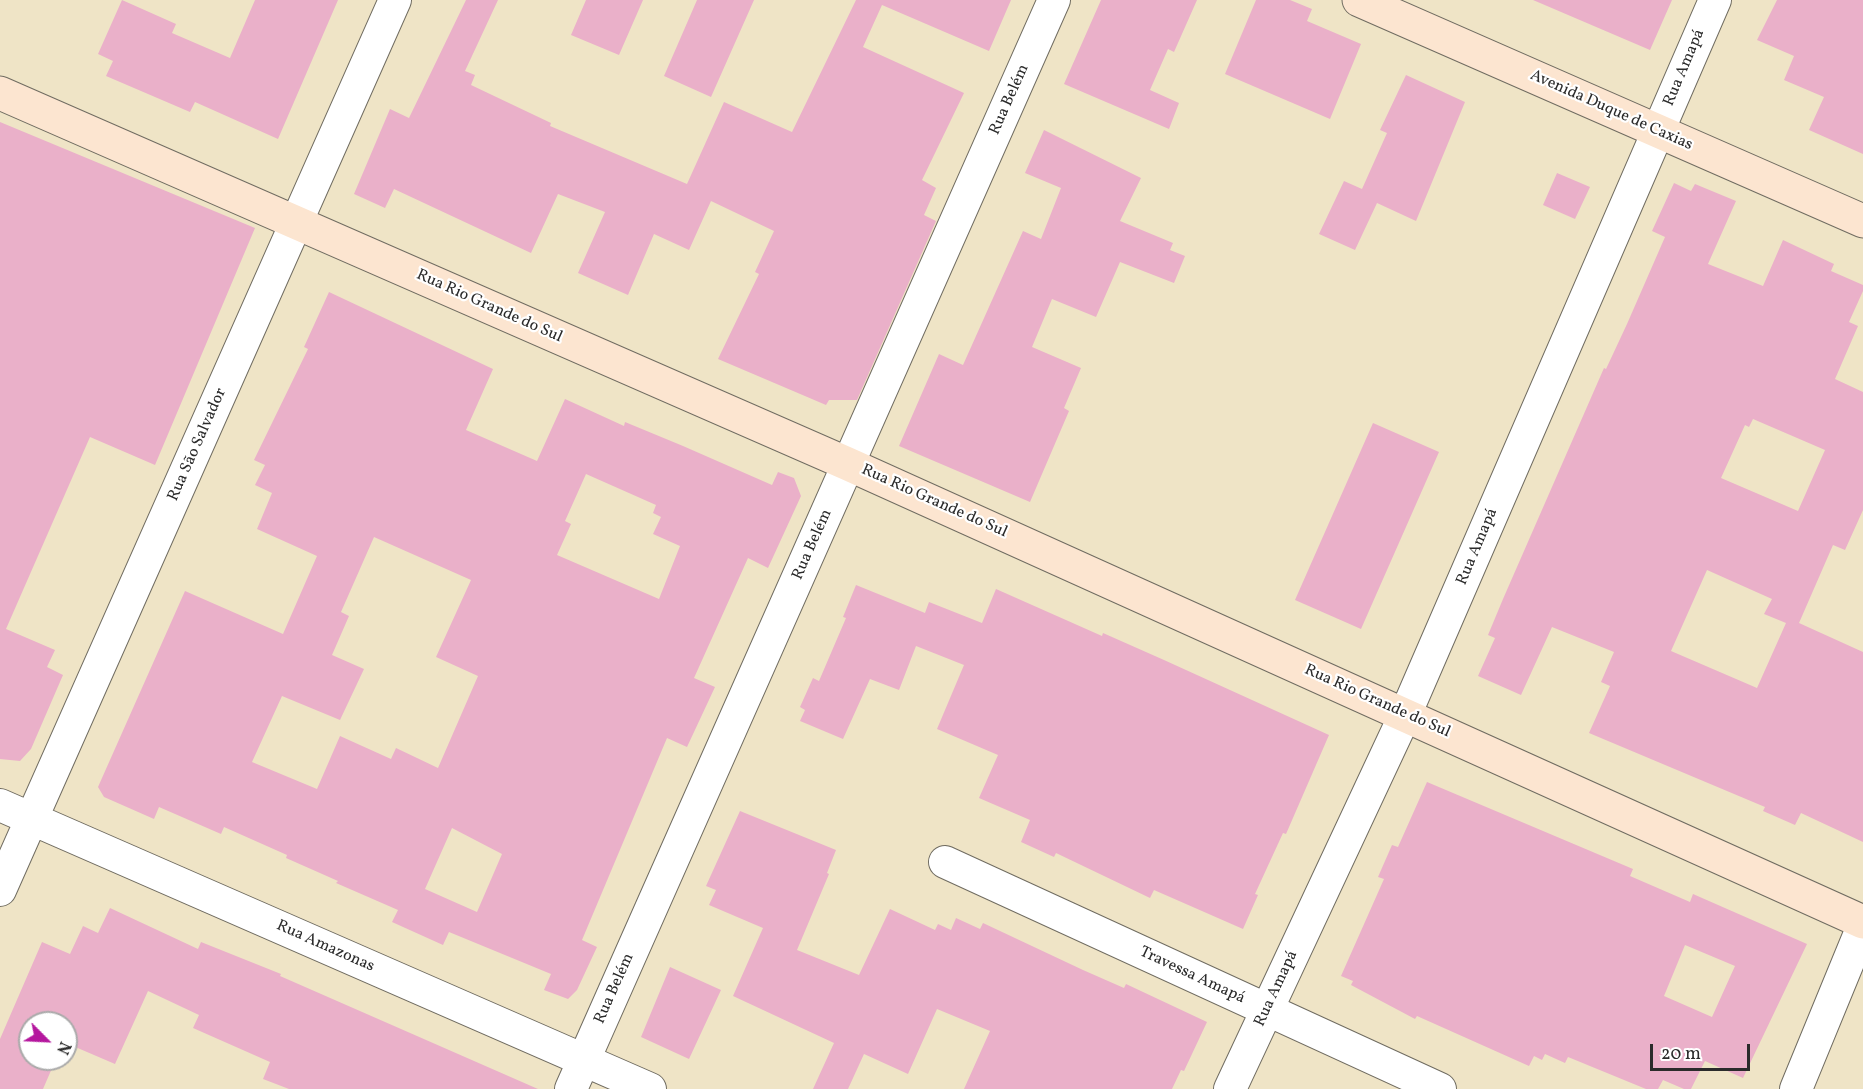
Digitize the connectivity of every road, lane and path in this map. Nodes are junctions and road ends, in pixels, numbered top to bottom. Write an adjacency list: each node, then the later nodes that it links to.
1 (395, 0): 8 (street, Rua São Salvador)
2 (1054, 0): 9 (street, Rua Belém)
3 (1359, 0): 6 (street, Avenida Duque de Caxias)
4 (1714, 0): 6 (street, Rua Amapá)
5 (0, 93): 8 (street, Rua Rio Grande do Sul)
6 (1657, 132): 7 (street, Avenida Duque de Caxias); 10 (street, Rua Amapá)
7 (1863, 221)
8 (296, 223): 9 (street, Rua Rio Grande do Sul); 12 (street, Rua São Salvador)
9 (849, 464): 10 (street, Rua Rio Grande do Sul); 17 (street, Rua Belém)
10 (1405, 715): 15 (street, Rua Rio Grande do Sul); 16 (street, Rua Amapá)
11 (0, 805): 12 (street, Rua Amazonas)
12 (32, 819): 14 (street, Rua São Salvador); 17 (street, Rua Amazonas)
13 (945, 862): 16 (street, Travessa Amapá)
14 (0, 890)
15 (1863, 924): 22 (street)
16 (1267, 1011): 20 (street, Rua Amapá); 21 (street, Travessa Amapá)
17 (584, 1060): 18 (street, Rua Belém); 19 (street, Rua Amazonas)
18 (571, 1089)
19 (650, 1089)
20 (1230, 1089)
21 (1440, 1089)
22 (1796, 1089)

